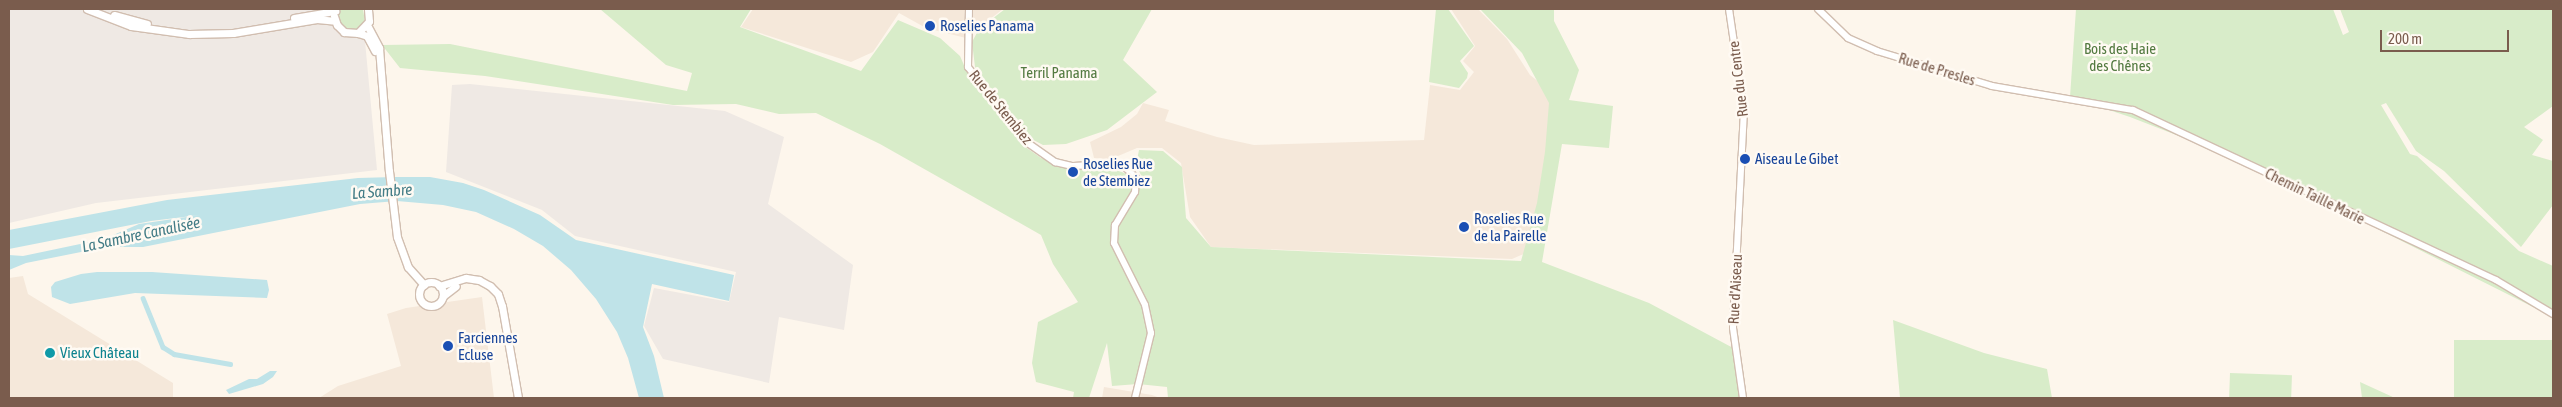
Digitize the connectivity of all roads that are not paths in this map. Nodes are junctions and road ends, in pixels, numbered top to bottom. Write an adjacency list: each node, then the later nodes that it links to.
1 (87, 9): 8 (main road)
2 (99, 9): 7 (main road)
3 (368, 9): 9 (main road)
4 (969, 9): 20 (street, Rue de Stembiez)
5 (1729, 9): 13 (street, Rue du Centre)
6 (1818, 9): 12 (street, Rue de Presles)
7 (336, 10): 8 (main road)
8 (335, 21): 10 (main road)
9 (367, 24): 10 (main road); 11 (main road)
10 (358, 33): 11 (main road)
11 (379, 59): 14 (main road)
12 (2069, 100): 17 (street, Chemin Taille Marie)
13 (1741, 179): 21 (street, Rue d'Aiseau)
14 (424, 285): 15 (main road); 16 (main road)
15 (439, 286): 16 (main road); 19 (main road)
16 (443, 296): 18 (main road)
17 (2553, 314)
18 (514, 398)
19 (518, 398)
20 (1135, 398)
21 (1743, 398)

